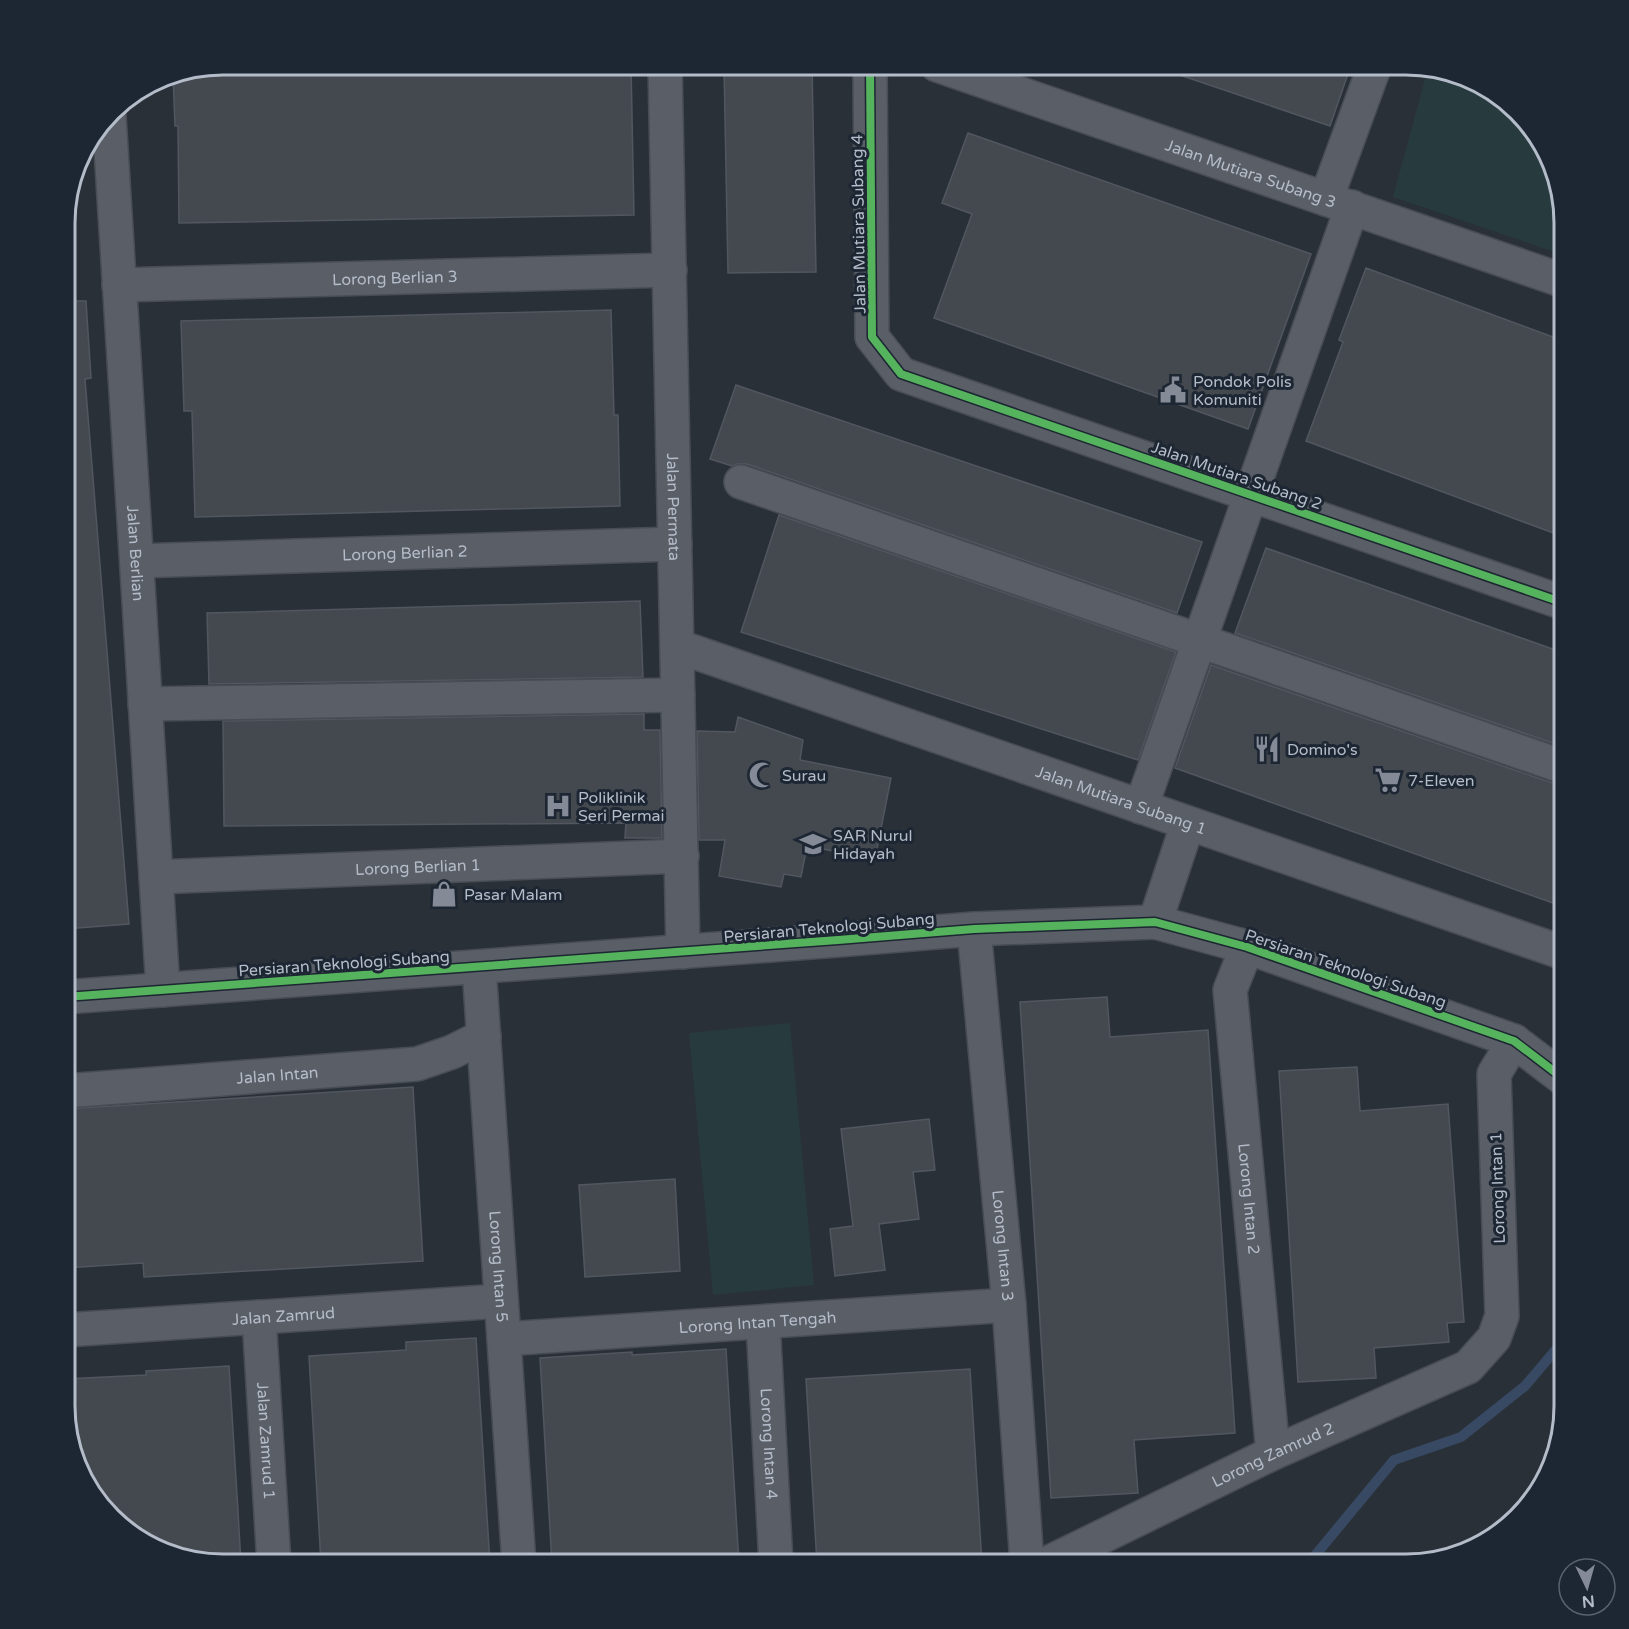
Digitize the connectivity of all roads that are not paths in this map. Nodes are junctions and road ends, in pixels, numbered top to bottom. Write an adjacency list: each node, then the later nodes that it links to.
1 (666, 75): 7 (street, Jalan Permata)
2 (870, 75): 10 (street, Jalan Mutiara Subang 4)
3 (967, 75): 6 (street, Jalan Mutiara Subang 3)
4 (1372, 75): 6 (street)
5 (110, 128): 9 (street, Jalan Berlian)
6 (1339, 203): 8 (street, Jalan Mutiara Subang 3); 12 (street)
7 (670, 270): 9 (street, Lorong Berlian 3); 13 (street, Jalan Permata)
8 (1554, 278)
9 (119, 285): 14 (street, Jalan Berlian)
10 (901, 374): 12 (street, Jalan Mutiara Subang 2)
11 (741, 482): 16 (street)
12 (1251, 494): 15 (street, Jalan Mutiara Subang 2); 16 (street)
13 (675, 544): 14 (street, Lorong Berlian 2); 17 (street, Jalan Permata)
14 (137, 561): 19 (street, Jalan Berlian)
15 (1554, 600)
16 (1200, 641): 20 (street); 21 (street)
17 (677, 646): 18 (street, Jalan Permata); 21 (street, Jalan Mutiara Subang 1)
18 (678, 695): 19 (street); 23 (street, Jalan Permata)
19 (145, 705): 24 (street, Jalan Berlian)
20 (1554, 764)
21 (1141, 807): 22 (street, Jalan Mutiara Subang 1)
22 (1188, 823): 25 (street); 28 (street, Jalan Mutiara Subang 1)
23 (682, 856): 24 (street, Lorong Berlian 1); 29 (street, Jalan Permata)
24 (156, 877): 31 (street, Jalan Berlian)
25 (1155, 922): 26 (street, Persiaran Teknologi Subang); 27 (street, Persiaran Teknologi Subang)
26 (974, 928): 29 (street, Persiaran Teknologi Subang); 38 (street, Lorong Intan 3)
27 (1247, 947): 34 (street, Persiaran Teknologi Subang); 44 (street, Lorong Intan 2)
28 (1554, 950)
29 (683, 952): 30 (street, Persiaran Teknologi Subang)
30 (479, 967): 31 (street, Persiaran Teknologi Subang); 33 (street, Lorong Intan 5)
31 (163, 990): 32 (street, Persiaran Teknologi Subang)
32 (75, 996)
33 (484, 1036): 36 (street, Jalan Intan); 37 (street, Lorong Intan 5)
34 (1514, 1041): 35 (street, Persiaran Teknologi Subang); 42 (street, Lorong Intan 1)
35 (1554, 1071)
36 (75, 1090)
37 (501, 1301): 39 (street, Jalan Zamrud); 43 (street, Lorong Intan 5)
38 (1009, 1305): 40 (street, Lorong Intan Tengah); 48 (street, Lorong Intan 3)
39 (259, 1317): 41 (street, Jalan Zamrud); 45 (street, Jalan Zamrud 1)
40 (763, 1322): 43 (street, Lorong Intan Tengah); 47 (street, Lorong Intan 4)
41 (75, 1329)
42 (1494, 1338): 44 (street, Lorong Zamrud 2)
43 (504, 1339): 46 (street, Lorong Intan 5)
44 (1273, 1453): 49 (street, Lorong Zamrud 2)
45 (273, 1554)
46 (518, 1554)
47 (775, 1554)
48 (1026, 1554)
49 (1066, 1554)

